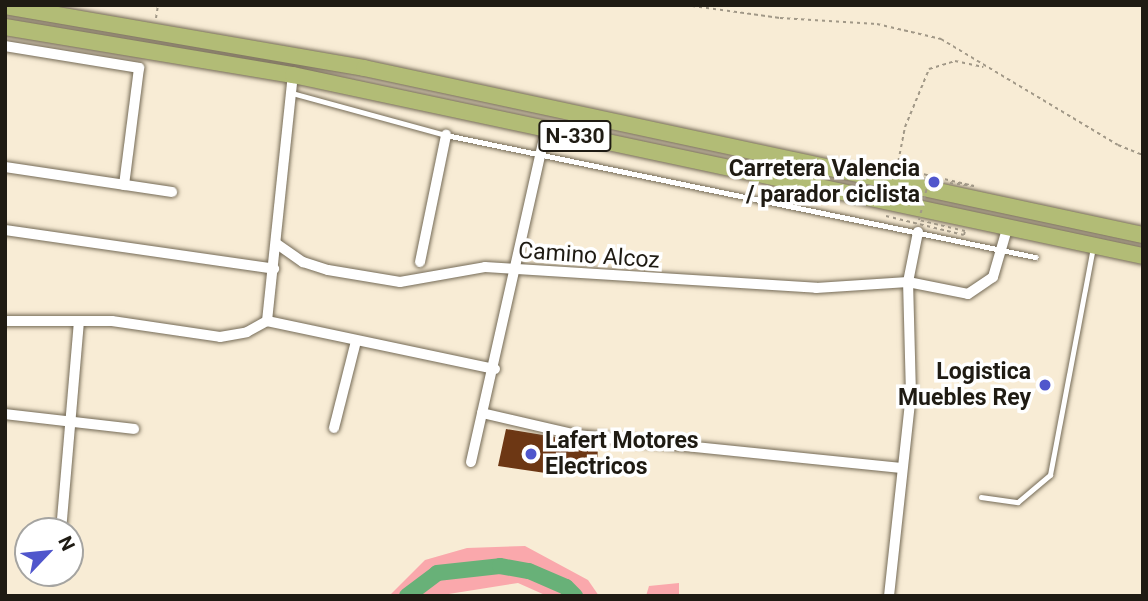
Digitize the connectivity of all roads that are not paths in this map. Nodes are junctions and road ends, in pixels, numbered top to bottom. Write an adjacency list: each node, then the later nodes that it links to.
1 (5, 6): 15 (highway, N-330)
2 (5, 27): 4 (highway, N-330)
3 (5, 46): 10 (street)
4 (293, 75): 5 (street); 6 (highway, N-330)
5 (291, 93): 7 (lane); 16 (street)
6 (546, 130): 8 (street); 12 (highway, N-330)
7 (446, 135): 8 (lane); 21 (street)
8 (541, 153): 14 (lane); 23 (street)
9 (5, 167): 10 (street)
10 (124, 185): 11 (street)
11 (172, 191)
12 (1007, 229): 17 (highway, N-330); 18 (street, Camino Alcoz)
13 (5, 230): 22 (street)
14 (918, 232): 18 (lane); 24 (street)
15 (1143, 235)
16 (276, 244): 22 (street); 23 (street, Camino Alcoz)
17 (1093, 247): 19 (highway, N-330); 37 (lane)
18 (1001, 250): 20 (lane); 24 (street, Camino Alcoz)
19 (1143, 256)
20 (1035, 257)
21 (420, 262)
22 (274, 269): 26 (street)
23 (516, 271): 24 (street, Camino Alcoz); 29 (street)
24 (908, 282): 36 (street)
25 (5, 321): 27 (street)
26 (267, 321): 27 (street); 28 (street)
27 (79, 322): 32 (street)
28 (356, 341): 29 (street); 33 (street)
29 (495, 369): 30 (street)
30 (482, 413): 35 (street); 36 (street)
31 (5, 414): 32 (street)
32 (68, 422): 34 (street); 38 (street)
33 (334, 428)
34 (134, 429)
35 (471, 462)
36 (901, 468): 39 (street)
37 (981, 497)
38 (62, 517)
39 (889, 596)

